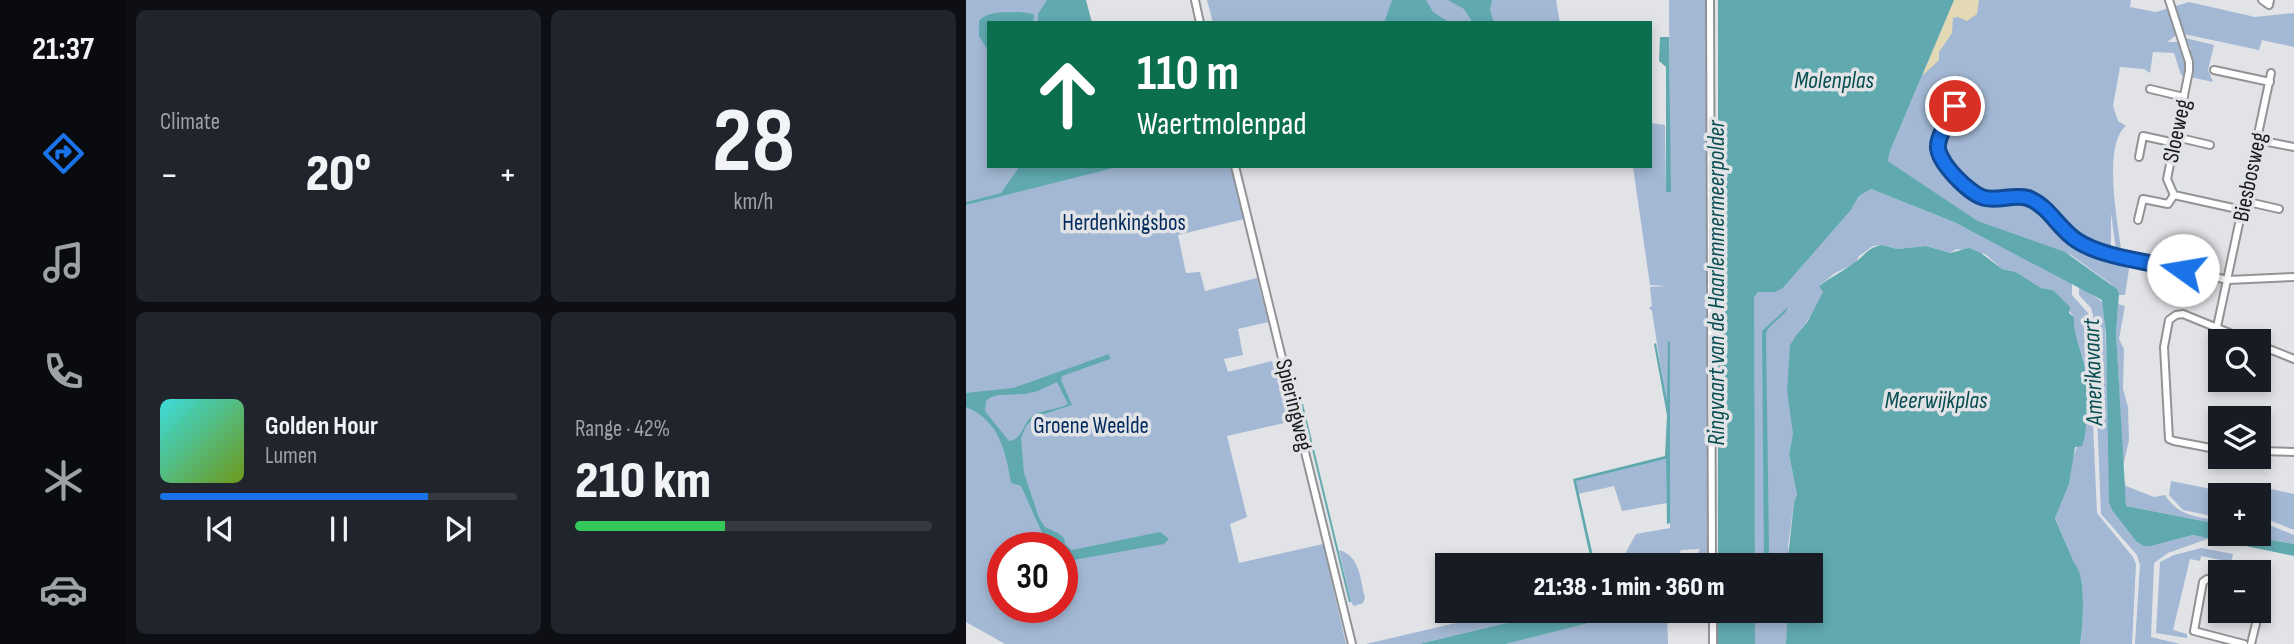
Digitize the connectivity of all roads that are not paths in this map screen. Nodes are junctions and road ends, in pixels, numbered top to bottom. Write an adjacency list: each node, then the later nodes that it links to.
1 (1195, 0): 4 (street)
2 (1710, 0): 31 (street)
3 (2169, 0): 9 (street, Sloeweg)
4 (1200, 21)
5 (2214, 70): 7 (street)
6 (2271, 73): 7 (street, Biesbosweg)
7 (2270, 82): 12 (street, Biesbosweg)
8 (2150, 89): 9 (street)
9 (2184, 97): 11 (street, Sloeweg)
10 (1955, 106): 23 (street)
11 (2175, 140): 13 (street); 15 (street); 17 (street, Sloeweg)
12 (2258, 140): 14 (street); 18 (street, Biesbosweg)
13 (2210, 145)
14 (2294, 147)
15 (2139, 157)
16 (1236, 168): 35 (street, Spieringweg)
17 (2174, 195): 20 (street, Sloeweg); 21 (street)
18 (2244, 201): 19 (street); 20 (street, Biesbosweg)
19 (2279, 209)
20 (2242, 210): 23 (street, Biesbosweg)
21 (2138, 220)
22 (2294, 277): 23 (street)
23 (2228, 280): 24 (street, Biesbosweg)
24 (2217, 327): 25 (street); 28 (street)
25 (2222, 329)
26 (2271, 350): 27 (street)
27 (2294, 359)
28 (2208, 448)
29 (2271, 452): 30 (street)
30 (2294, 452)
31 (1712, 553)
32 (2208, 579): 37 (street)
33 (1713, 623): 36 (street)
34 (2256, 623): 38 (street)
35 (1352, 644)
36 (1713, 644)
37 (2244, 644)
38 (2251, 644)

